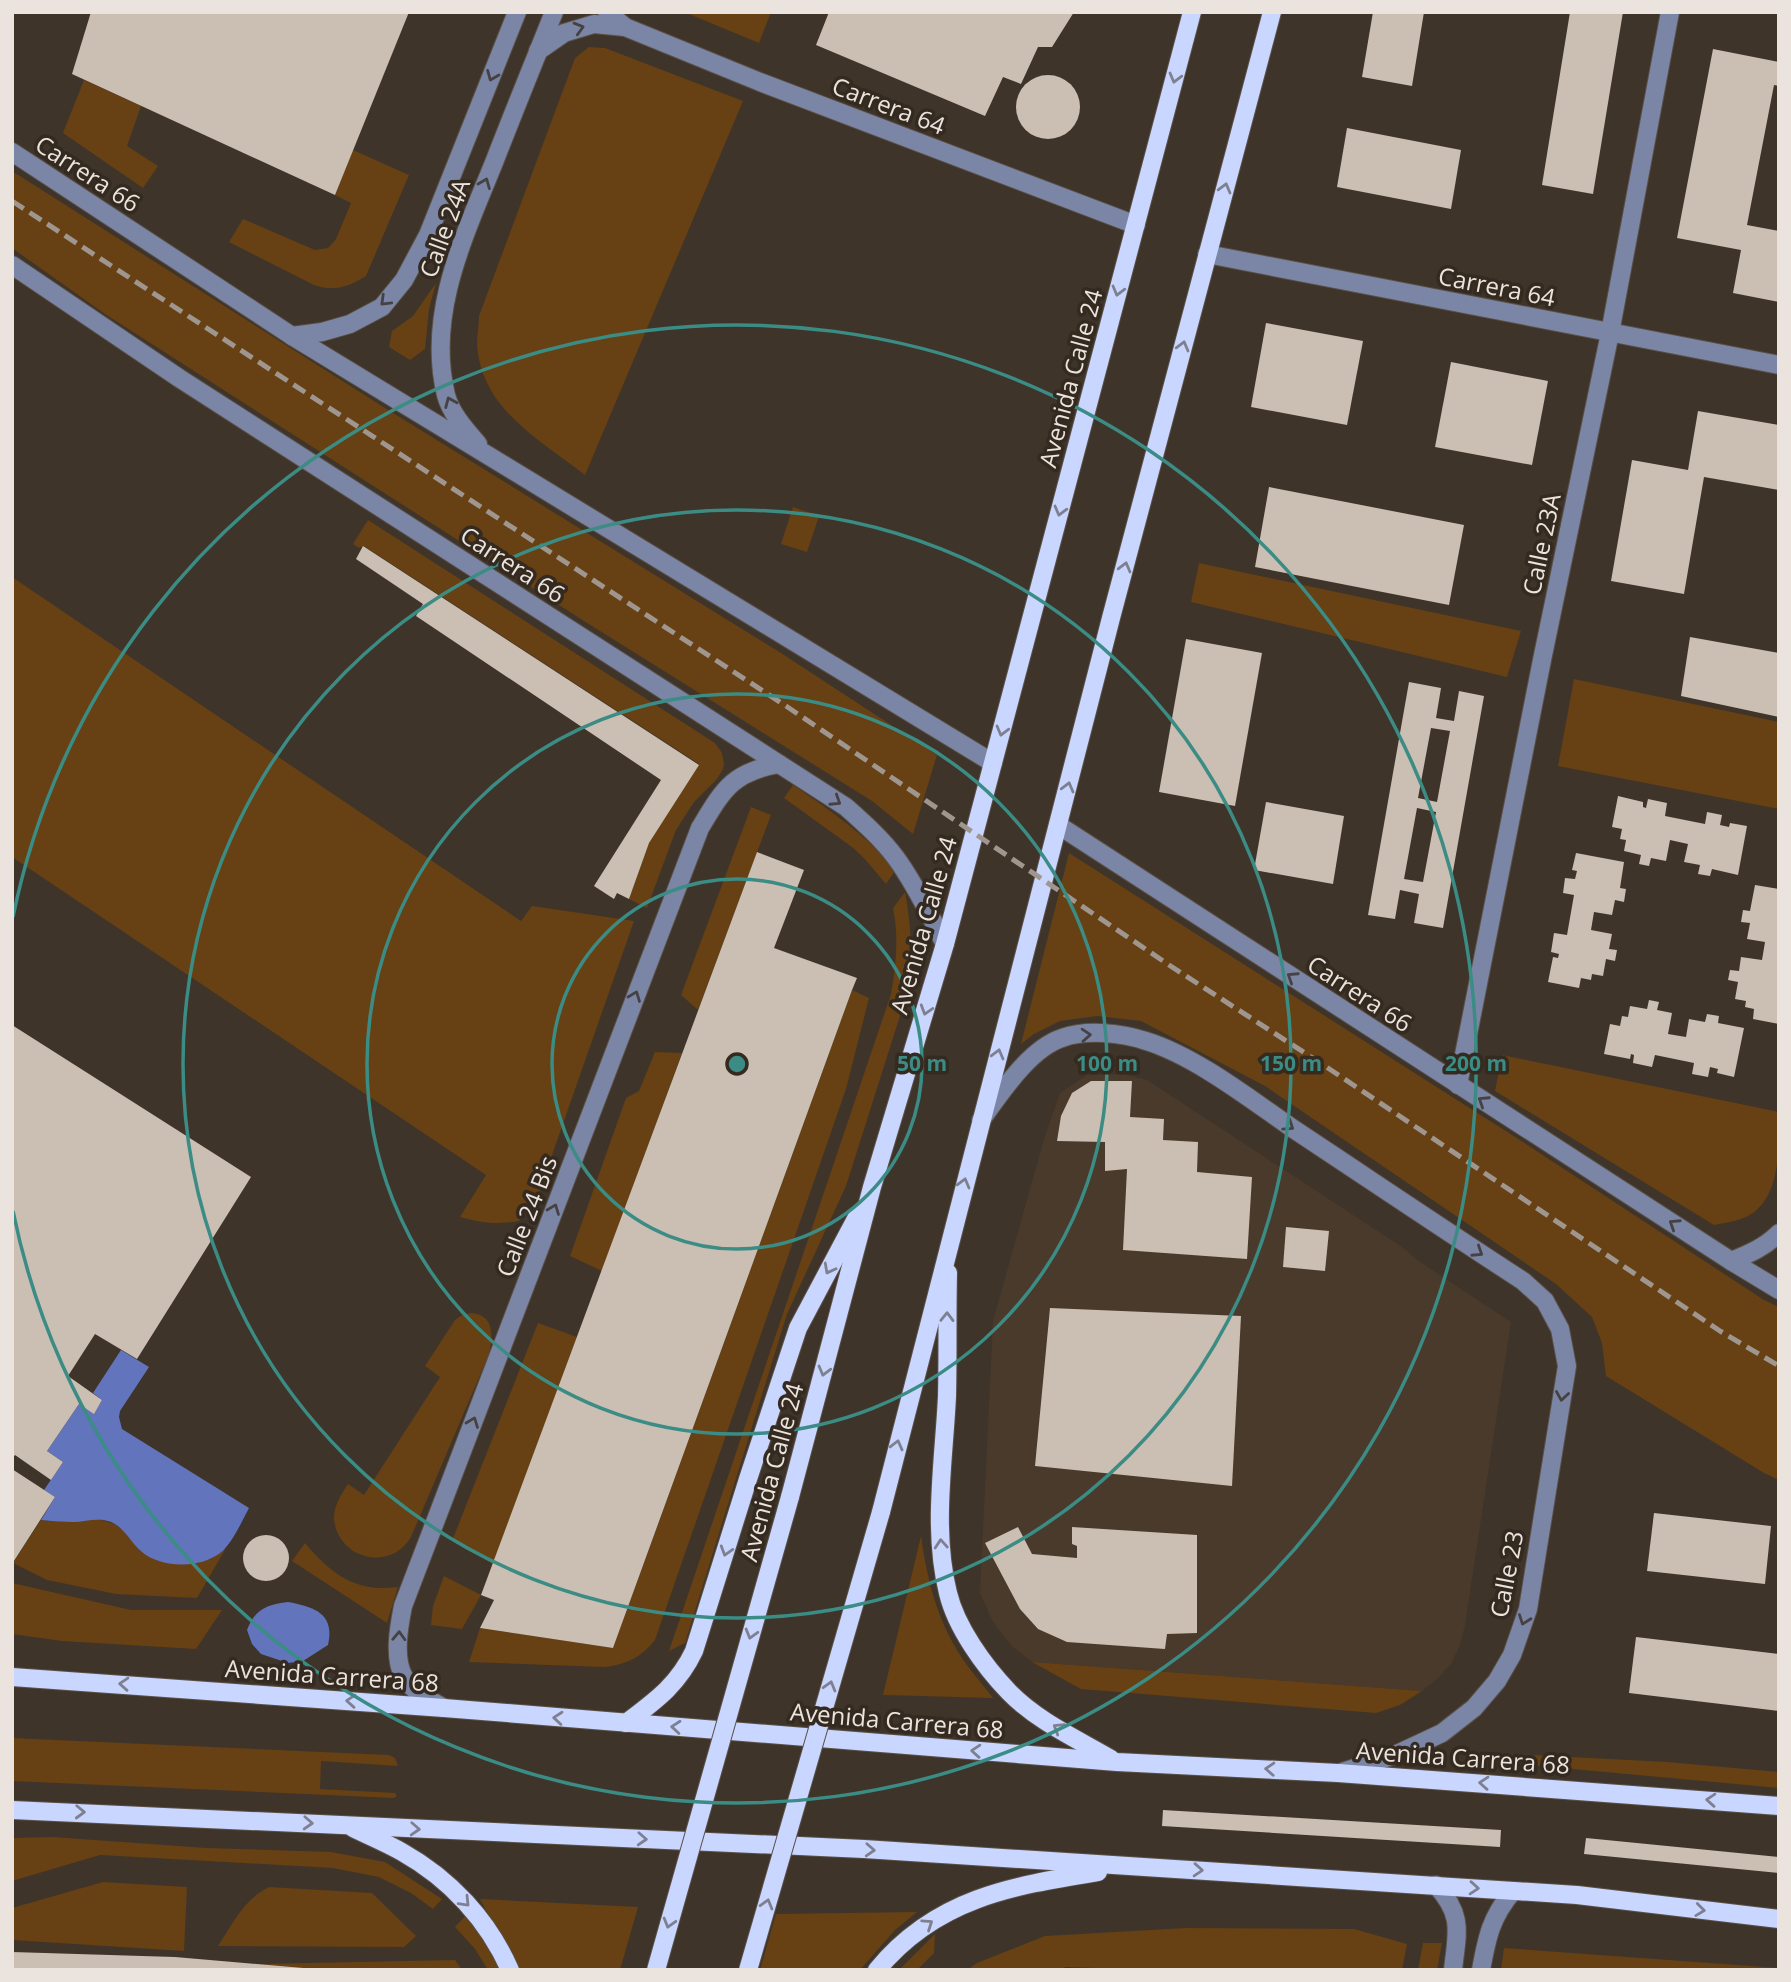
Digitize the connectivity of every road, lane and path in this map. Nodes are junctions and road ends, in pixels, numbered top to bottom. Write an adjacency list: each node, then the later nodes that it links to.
1 (517, 12): 14 (street, Calle 24A, one-way to 14)
2 (554, 12): 8 (street, Calle 24A)
3 (607, 12): 7 (street, Carrera 64)
4 (1192, 12): 10 (main road, Avenida Calle 24, one-way to 10)
5 (1272, 12): 11 (main road, one-way to 5)
6 (1670, 12): 13 (street, Calle 23A)
7 (625, 27): 8 (street, Carrera 64, one-way to 7); 10 (street, Carrera 64)
8 (538, 51): 16 (street, Calle 24A, one-way to 8)
9 (16, 155): 14 (street, Carrera 66)
10 (1136, 225): 18 (main road, Avenida Calle 24, one-way to 18)
11 (1207, 254): 13 (street, Carrera 64); 19 (main road, one-way to 11)
12 (12, 265): 17 (street, Carrera 66)
13 (1610, 333): 15 (street, Carrera 64); 21 (street, Calle 23A)
14 (292, 336): 16 (street, Carrera 66)
15 (1779, 365)
16 (490, 457): 18 (street, Carrera 66)
17 (779, 764): 20 (street, Carrera 66, one-way to 20); 29 (street, Calle 24 Bis, one-way to 17)
18 (993, 764): 20 (main road, Avenida Calle 24)
19 (1058, 825): 21 (street, Carrera 66, one-way to 19); 22 (main road, one-way to 19)
20 (945, 944): 23 (main road, Avenida Calle 24, one-way to 23)
21 (1458, 1085): 26 (street, Carrera 66, one-way to 21)
22 (981, 1120): 25 (main road, one-way to 22); 32 (street, Calle 23, one-way to 32)
23 (872, 1187): 30 (main road, one-way to 30); 41 (main road, Avenida Calle 24, one-way to 41, bridge)
24 (1779, 1233): 26 (street)
25 (948, 1245): 31 (main road, one-way to 25); 42 (main road, one-way to 25, bridge)
26 (1731, 1261): 27 (street, Carrera 66)
27 (1779, 1290)
28 (12, 1677): 29 (main road, Avenida Carrera 68, one-way to 28)
29 (444, 1708): 30 (main road, Avenida Carrera 68, one-way to 29)
30 (626, 1723): 31 (main road, Avenida Carrera 68, one-way to 30)
31 (1117, 1762): 32 (main road, Avenida Carrera 68, one-way to 31)
32 (1338, 1773): 33 (main road, Avenida Carrera 68, one-way to 32)
33 (1779, 1806)
34 (12, 1810): 35 (main road, one-way to 35)
35 (347, 1825): 36 (main road, one-way to 36); 40 (main road, one-way to 40)
36 (1130, 1866): 37 (main road, one-way to 37); 43 (main road, one-way to 36)
37 (1436, 1885): 38 (main road, one-way to 38); 44 (street)
38 (1513, 1891): 39 (main road, one-way to 39); 45 (street)
39 (1779, 1919)
40 (510, 1970)
41 (656, 1970)
42 (748, 1970)
43 (877, 1970)
44 (1452, 1970)
45 (1481, 1970)

